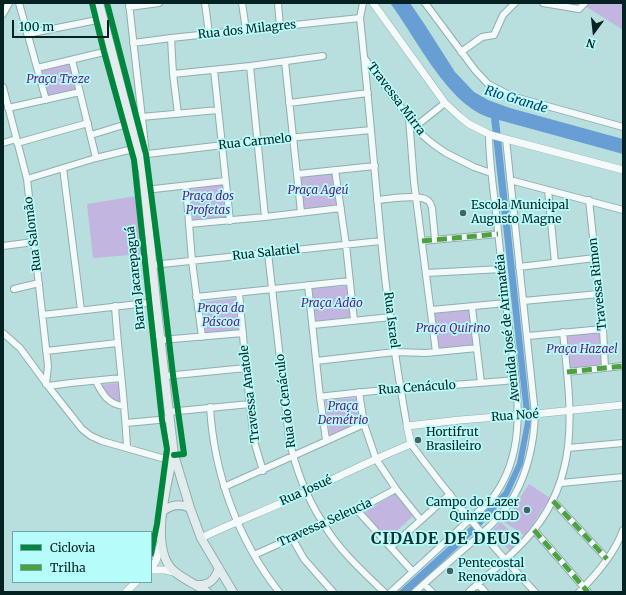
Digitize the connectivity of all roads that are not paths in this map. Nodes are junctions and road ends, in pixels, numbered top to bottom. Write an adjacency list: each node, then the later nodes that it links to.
1 (9, 3): 15 (street)
2 (18, 3): 20 (street)
3 (99, 3): 17 (main road)
4 (159, 3): 14 (street)
5 (205, 3): 21 (street)
6 (242, 3): 19 (street)
7 (278, 3): 18 (street)
8 (363, 3): 16 (street, Rua Israel)
9 (373, 3): 39 (street)
10 (425, 3): 25 (street)
11 (515, 3): 25 (street)
12 (543, 3): 13 (street)
13 (584, 3)
14 (129, 5): 23 (street)
15 (3, 14)
16 (360, 18): 18 (street, Rua dos Milagres); 27 (street, Rua Israel)
17 (102, 19): 20 (street); 46 (main road)
18 (280, 27): 19 (street, Rua dos Milagres)
19 (246, 30): 21 (street, Rua dos Milagres)
20 (27, 34): 31 (street)
21 (209, 34): 22 (street, Rua dos Milagres)
22 (170, 38): 23 (street, Rua dos Milagres); 33 (street)
23 (133, 43): 43 (street)
24 (104, 52): 28 (street)
25 (461, 52): 48 (street)
26 (323, 56): 29 (street)
27 (364, 58): 36 (street, Rua Israel); 44 (street, Travessa Mirra)
28 (72, 60): 31 (street); 35 (street)
29 (285, 62): 30 (street); 38 (street)
30 (250, 66): 32 (street); 55 (street)
31 (37, 68): 37 (street)
32 (214, 70): 33 (street); 41 (street)
33 (173, 74): 42 (street)
34 (3, 87): 40 (street, Rua Salomão)
35 (80, 92): 37 (street); 45 (street)
36 (368, 93): 38 (street); 49 (street, Rua Israel)
37 (46, 100): 40 (street)
38 (289, 103): 52 (street)
39 (445, 103): 47 (street); 50 (street)
40 (8, 108): 54 (street, Rua Salomão)
41 (218, 110): 42 (street); 57 (street)
42 (178, 114): 43 (street)
43 (141, 117): 58 (street)
44 (409, 118): 47 (street, Travessa Mirra); 72 (street)
45 (88, 124): 51 (street); 54 (street)
46 (130, 124): 51 (street); 58 (main road)
47 (416, 126): 64 (street, Travessa Mirra)
48 (623, 127)
49 (372, 130): 52 (street, Rua Carmelo); 60 (street, Rua Israel)
50 (490, 134): 53 (street); 64 (street, Avenida José de Arimatéia)
51 (91, 135): 59 (street)
52 (293, 138): 55 (street, Rua Carmelo); 65 (street)
53 (504, 138): 63 (street); 67 (street, Avenida José de Arimatéia)
54 (16, 141): 56 (street); 66 (street, Rua Salomão)
55 (257, 141): 57 (street, Rua Carmelo); 78 (street)
56 (3, 143)
57 (221, 145): 58 (street, Rua Carmelo); 68 (street)
58 (141, 152): 59 (street, Rua Carmelo); 70 (main road)
59 (96, 158): 61 (street, Rua Carmelo)
60 (375, 166): 62 (street); 73 (street, Rua Israel)
61 (63, 168): 66 (street, Rua Carmelo); 109 (street)
62 (335, 170): 65 (street); 75 (street)
63 (623, 170)
64 (491, 173): 81 (street, Avenida José de Arimatéia)
65 (298, 174): 77 (street)
66 (27, 179): 85 (street, Rua Salomão)
67 (510, 180): 71 (street); 93 (street, Avenida José de Arimatéia)
68 (225, 181): 69 (street); 79 (street)
69 (186, 186): 70 (street); 80 (street)
70 (145, 190): 92 (main road)
71 (548, 190): 74 (street); 91 (street)
72 (416, 197): 73 (street); 82 (street); 84 (street)
73 (378, 200): 83 (street, Rua Israel)
74 (589, 200): 76 (street); 89 (street, Travessa Rimon)
75 (341, 208): 77 (street); 86 (street)
76 (623, 210)
77 (301, 212): 78 (street)
78 (265, 217): 79 (street)
79 (230, 220): 80 (street)
80 (189, 224): 90 (street)
81 (498, 234): 82 (street); 94 (street, Avenida José de Arimatéia)
82 (435, 239): 84 (street)
83 (381, 241): 86 (street, Rua Salatiel); 112 (street, Rua Israel)
84 (422, 241): 95 (street)
85 (34, 242): 87 (street); 97 (street, Rua Salomão)
86 (346, 245): 88 (street, Rua Salatiel); 96 (street)
87 (3, 246)
88 (268, 253): 90 (street, Rua Salatiel); 99 (street, Rua do Cenáculo)
89 (595, 258): 91 (street); 102 (street, Travessa Rimon)
90 (192, 261): 92 (street, Rua Salatiel); 103 (street)
91 (555, 263): 93 (street)
92 (152, 265): 105 (main road)
93 (519, 267): 104 (street, Avenida José de Arimatéia)
94 (502, 269): 95 (street); 106 (street, Avenida José de Arimatéia)
95 (426, 273): 110 (street)
96 (350, 281): 98 (street); 113 (street)
97 (39, 283): 100 (street); 111 (street, Rua Salomão)
98 (308, 285): 99 (street); 114 (street)
99 (273, 288): 101 (street); 157 (street, Rua do Cenáculo)
100 (14, 289)
101 (239, 293): 103 (street); 118 (street, Travessa Anatole)
102 (599, 294): 104 (street); 115 (street, Travessa Rimon)
103 (196, 297): 120 (street)
104 (523, 301): 119 (street, Avenida José de Arimatéia)
105 (156, 302): 107 (street); 121 (main road)
106 (506, 303): 108 (street); 134 (street, Avenida José de Arimatéia)
107 (115, 306): 109 (street); 122 (street)
108 (472, 307): 110 (street); 123 (street)
109 (81, 310): 111 (street)
110 (431, 310): 126 (street)
111 (42, 315): 124 (street, Rua Salomão)
112 (391, 317): 113 (street); 125 (street, Rua Israel)
113 (354, 320): 114 (street)
114 (312, 325): 127 (street)
115 (603, 329): 116 (street); 130 (street, Travessa Rimon)
116 (563, 332): 119 (street); 131 (street)
117 (3, 333): 137 (street)
118 (243, 333): 120 (street); 129 (street, Travessa Anatole)
119 (528, 336): 146 (street, Avenida José de Arimatéia)
120 (202, 337): 121 (street)
121 (161, 340): 132 (main road)
122 (117, 343): 124 (street); 133 (street)
123 (477, 348): 126 (street); 136 (street)
124 (46, 351): 137 (street, Rua Salomão)
125 (395, 352): 126 (street); 127 (street); 138 (street, Rua Israel)
126 (436, 352)
127 (316, 361): 140 (street)
128 (623, 366): 130 (street)
129 (246, 368): 132 (street); 141 (street, Travessa Anatole)
130 (605, 368): 131 (street)
131 (567, 372): 145 (street)
132 (165, 376): 147 (main road)
133 (121, 378): 135 (street); 143 (street)
134 (515, 380): 136 (street, Rua Cenáculo); 148 (street, Avenida José de Arimatéia)
135 (96, 381): 137 (street); 143 (street)
136 (481, 383): 138 (street, Rua Cenáculo)
137 (47, 385): 155 (street)
138 (400, 390): 139 (street, Rua Cenáculo); 151 (street, Rua Israel)
139 (359, 392): 140 (street, Rua Cenáculo); 150 (street)
140 (320, 397): 152 (street)
141 (250, 404): 144 (street); 160 (street, Travessa Anatole)
142 (623, 405): 145 (street, Rua Noé)
143 (124, 406): 149 (street)
144 (210, 407): 147 (street); 163 (street)
145 (570, 411): 146 (street, Rua Noé); 156 (street)
146 (534, 414): 148 (street, Rua Noé); 176 (street, Avenida José de Arimatéia)
147 (169, 416): 149 (street); 158 (main road)
148 (519, 416): 151 (street, Rua Noé); 172 (street, Avenida José de Arimatéia)
149 (126, 423): 155 (street)
150 (364, 424): 152 (street); 159 (street)
151 (406, 426): 154 (street, Rua Israel)
152 (326, 440): 157 (street)
153 (623, 443): 156 (street)
154 (411, 444): 159 (street, Rua Josué); 166 (street, Rua Israel)
155 (127, 448): 158 (street)
156 (568, 448): 162 (street)
157 (293, 457): 160 (street); 165 (street, Rua do Cenáculo)
158 (173, 458): 168 (main road); 170 (main road)
159 (376, 459): 164 (street); 165 (street, Rua Josué)
160 (263, 471): 163 (street)
161 (623, 477): 162 (street)
162 (561, 484): 167 (street)
163 (224, 487): 173 (street)
164 (396, 489): 169 (street, Travessa Seleucia); 171 (street)
165 (307, 492): 173 (street, Rua Josué); 174 (street, Rua do Cenáculo)
166 (450, 494): 171 (street); 172 (street, Rua Israel)
167 (553, 501): 175 (street); 183 (street)
168 (190, 508): 170 (main road); 178 (main road)
169 (357, 510): 174 (street, Travessa Seleucia); 181 (street)
170 (162, 512): 180 (main road)
171 (420, 519): 181 (street)
172 (471, 520): 176 (street, Rua Israel); 189 (street, Avenida José de Arimatéia)
173 (237, 521): 178 (street, Rua Josué); 182 (street)
174 (323, 524): 179 (street, Travessa Seleucia); 200 (street, Rua do Cenáculo)
175 (534, 530): 184 (street); 194 (street)
176 (481, 532): 184 (street, Rua Israel); 191 (street, Avenida José de Arimatéia)
177 (622, 534): 183 (street)
178 (201, 538): 186 (main road)
179 (292, 538): 182 (street, Travessa Seleucia); 199 (street)
180 (161, 542): 185 (street); 188 (main road)
181 (391, 546): 189 (street)
182 (254, 555): 198 (street)
183 (607, 559): 194 (street)
184 (505, 560): 192 (street); 206 (street, Rua Israel)
185 (152, 567)
186 (219, 568): 193 (main road); 197 (main road)
187 (152, 569): 188 (street)
188 (174, 572): 193 (main road)
189 (413, 572): 201 (street, Avenida José de Arimatéia)
190 (135, 583): 195 (street)
191 (424, 584): 202 (street, Avenida José de Arimatéia); 203 (street)
192 (478, 584): 204 (street); 205 (street)
193 (196, 585): 196 (main road)
194 (584, 590)
195 (126, 592)
196 (207, 592)
197 (233, 592)
198 (279, 592)
199 (333, 592)
200 (384, 592)
201 (391, 592)
202 (415, 592)
203 (432, 592)
204 (469, 592)
205 (485, 592)
206 (535, 592)

